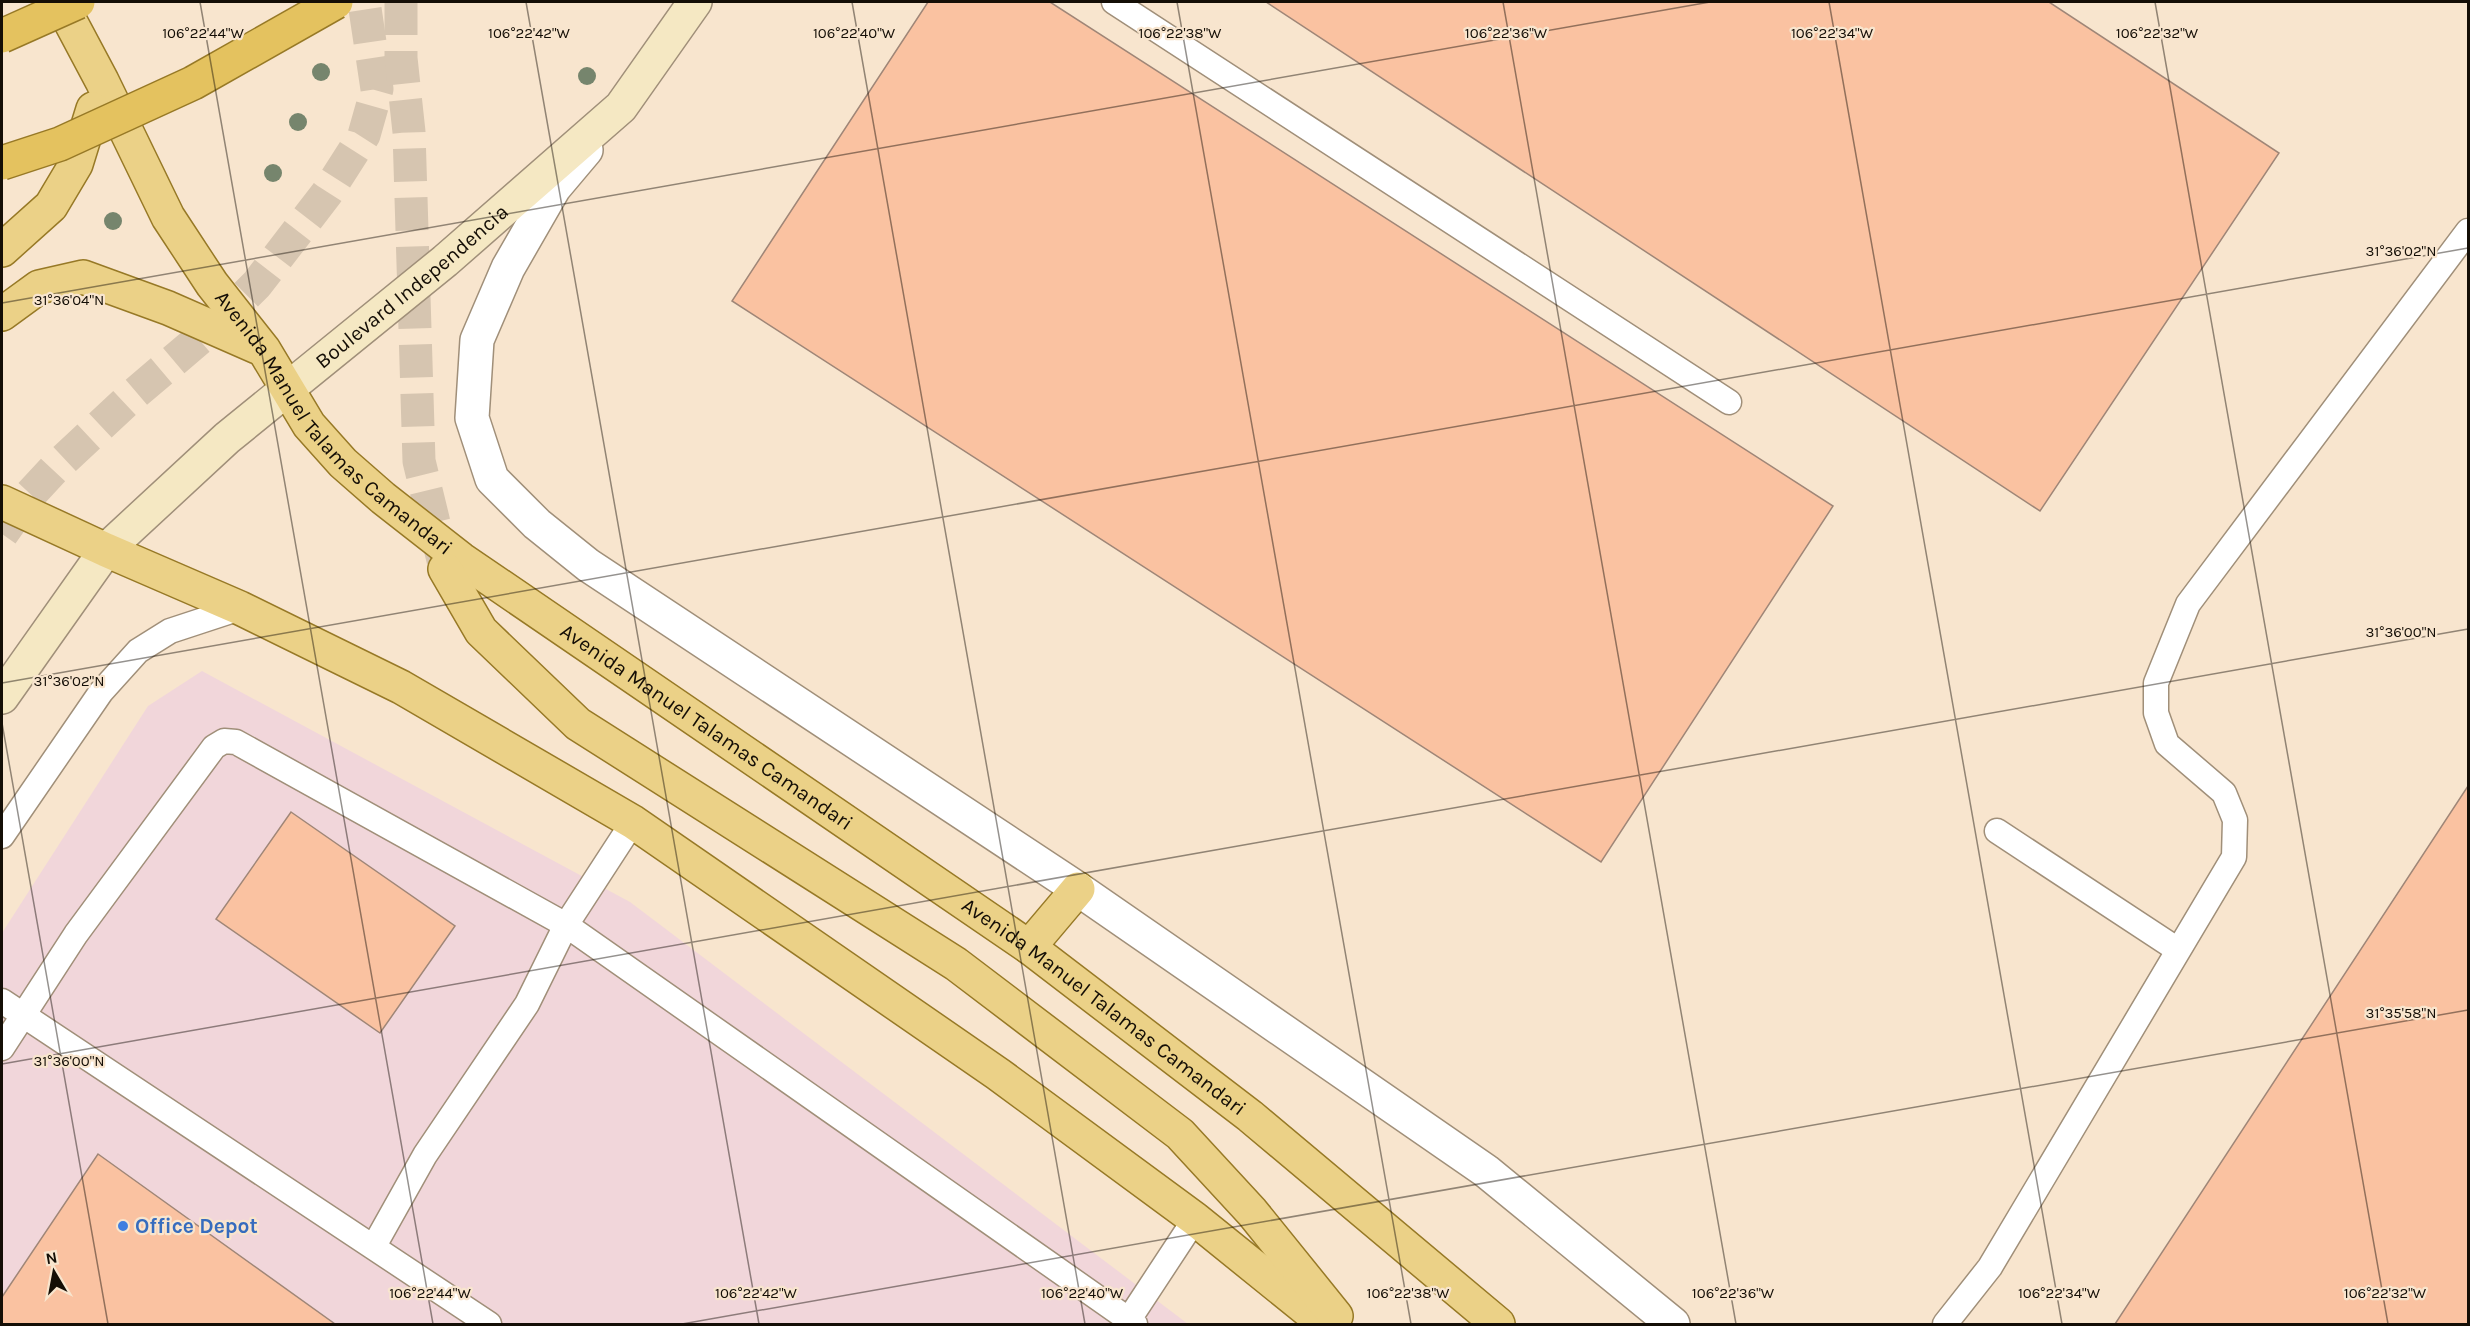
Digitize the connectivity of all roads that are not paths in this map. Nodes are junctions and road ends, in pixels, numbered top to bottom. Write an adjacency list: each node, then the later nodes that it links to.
1 (60, 2): 7 (main road, Avenida Manuel Talamas Camandari)
2 (78, 2): 6 (highway, bridge)
3 (336, 2): 9 (highway, bridge)
4 (696, 2): 8 (main road, Boulevard Independencia)
5 (1114, 2): 15 (lane)
6 (2, 36)
7 (102, 81): 11 (main road); 13 (main road, Avenida Manuel Talamas Camandari)
8 (621, 107): 14 (main road, Boulevard Independencia); 24 (street)
9 (2, 163)
10 (2469, 231): 27 (lane)
11 (2, 250)
12 (2, 314): 13 (main road)
13 (264, 350): 14 (main road, Avenida Manuel Talamas Camandari)
14 (287, 387): 17 (main road, Boulevard Independencia); 26 (main road, Avenida Manuel Talamas Camandari)
15 (1729, 402)
16 (2, 502): 17 (main road)
17 (106, 550): 19 (main road); 20 (main road, Boulevard Independencia)
18 (446, 569): 36 (main road)
19 (240, 608): 21 (main road); 23 (lane)
20 (2, 698)
21 (633, 822): 25 (lane); 31 (main road)
22 (1997, 831): 27 (lane)
23 (2, 836)
24 (1078, 889): 26 (main road); 38 (street)
25 (566, 925): 29 (lane); 32 (lane); 33 (lane)
26 (1029, 947): 37 (main road, Avenida Manuel Talamas Camandari)
27 (2178, 950): 39 (lane)
28 (2, 1000): 29 (lane)
29 (22, 1014): 30 (lane); 32 (lane)
30 (2, 1048)
31 (1195, 1219): 33 (lane); 35 (main road)
32 (374, 1246): 34 (lane)
33 (1130, 1323)
34 (489, 1324)
35 (1325, 1324)
36 (1342, 1324)
37 (1498, 1324)
38 (1673, 1324)
39 (1945, 1324)

